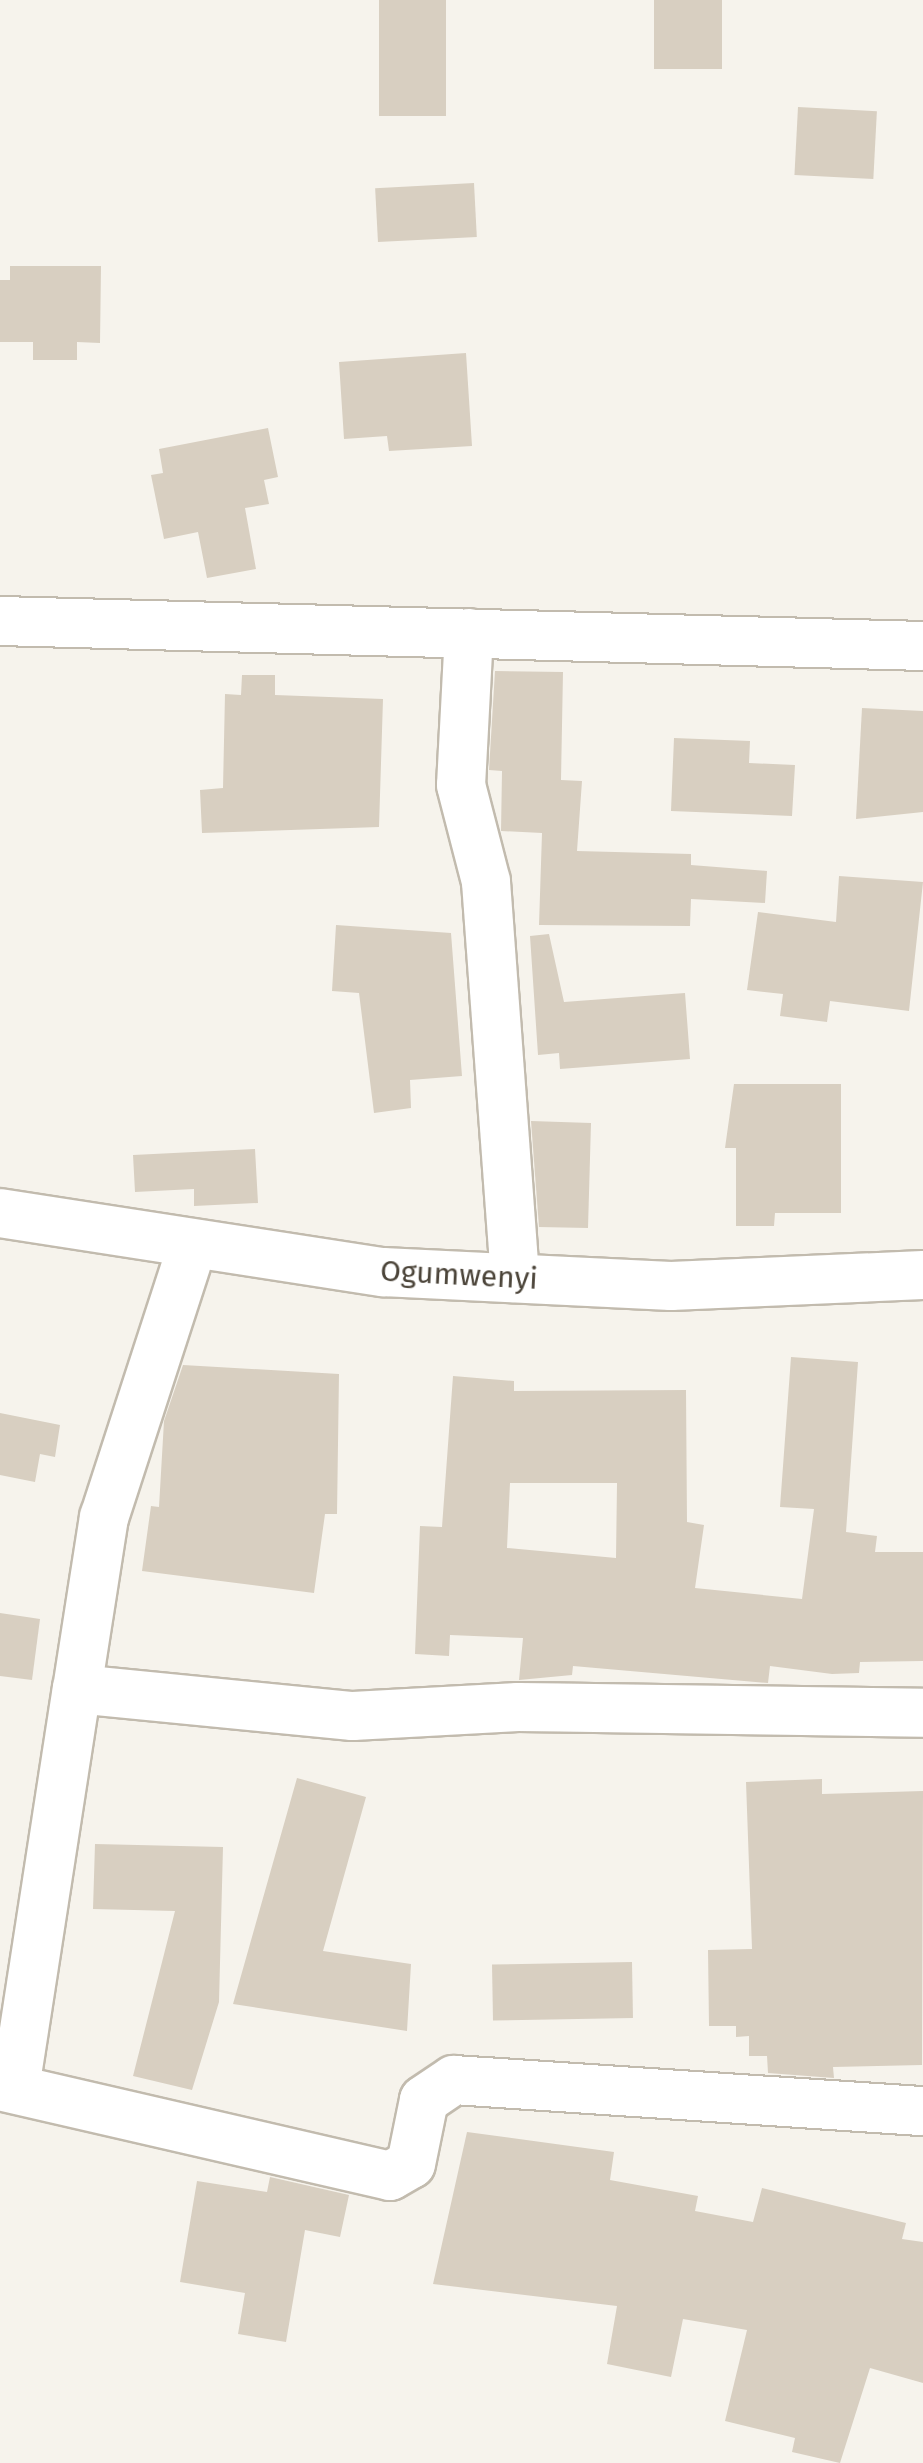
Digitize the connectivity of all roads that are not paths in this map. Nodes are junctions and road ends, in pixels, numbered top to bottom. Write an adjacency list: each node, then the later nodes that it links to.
1 (0, 621): 2 (street)
2 (469, 633): 3 (street); 7 (street)
3 (923, 646)
4 (0, 1214): 5 (street, Ogumwenyi)
5 (191, 1250): 7 (street, Ogumwenyi); 8 (street)
6 (923, 1275): 7 (street, Ogumwenyi)
7 (514, 1278)
8 (77, 1689): 9 (street); 10 (street)
9 (923, 1713)
10 (8, 2087): 11 (street)
11 (923, 2111)

